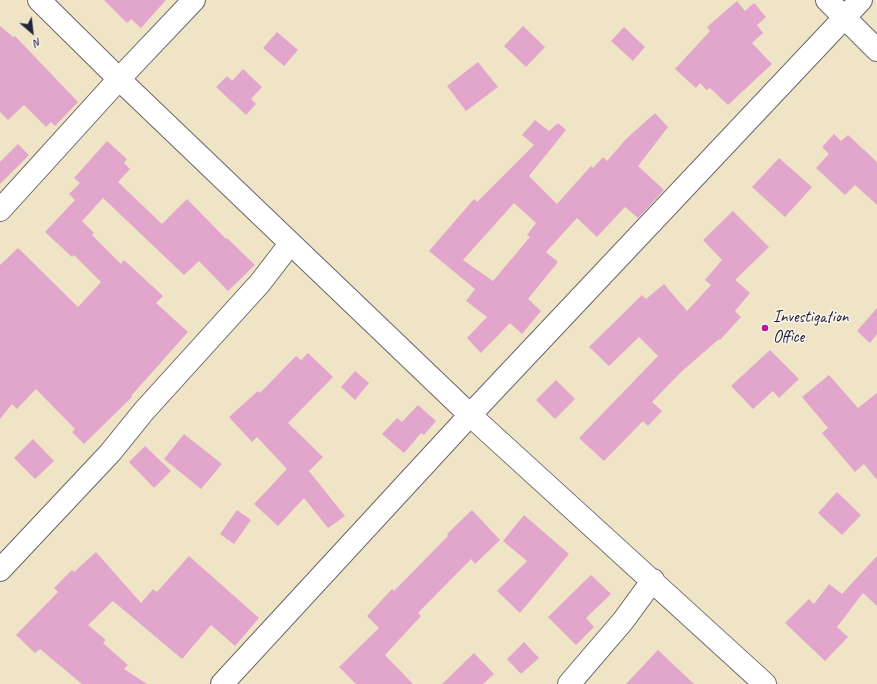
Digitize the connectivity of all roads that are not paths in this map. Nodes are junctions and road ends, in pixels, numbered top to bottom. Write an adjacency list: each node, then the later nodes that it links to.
1 (39, 0): 7 (street)
2 (194, 0): 7 (street)
3 (827, 0): 5 (street)
4 (861, 0): 5 (street)
5 (845, 18): 6 (street); 10 (street)
6 (877, 50)
7 (119, 79): 8 (street); 9 (street)
8 (0, 210)
9 (290, 244): 10 (street); 11 (street)
10 (470, 416): 12 (street); 13 (street)
11 (0, 570)
12 (652, 580): 14 (street); 15 (street)
13 (222, 684)
14 (568, 684)
15 (765, 684)

